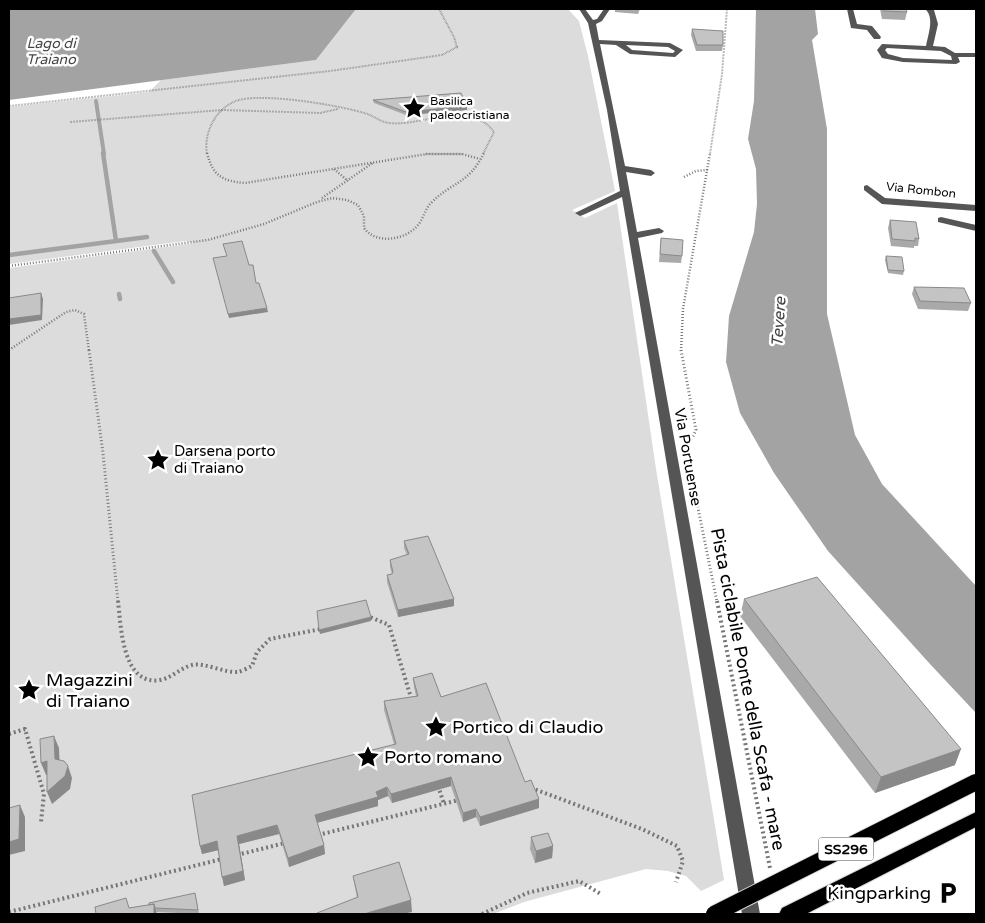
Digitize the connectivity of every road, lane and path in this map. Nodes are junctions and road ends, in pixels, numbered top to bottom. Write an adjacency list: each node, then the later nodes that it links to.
1 (439, 9): 14 (path)
2 (582, 9): 7 (street, Via Portuense)
3 (607, 9): 7 (street)
4 (727, 9): 22 (path)
5 (850, 9): 8 (street)
6 (928, 9): 11 (street)
7 (592, 23): 9 (street, Via Portuense)
8 (877, 37)
9 (597, 42): 10 (street); 20 (street, Via Portuense)
10 (618, 43): 10 (street)
11 (929, 49): 12 (street); 12 (street)
12 (954, 55): 13 (street)
13 (976, 56)
14 (9, 106)
15 (342, 108): 16 (path); 16 (path); 18 (path)
16 (222, 110): 17 (path); 21 (path)
17 (70, 122)
18 (480, 158): 19 (path); 28 (path)
19 (376, 162): 21 (path); 25 (path)
20 (621, 168): 23 (street); 27 (street, Via Portuense)
21 (334, 169): 25 (path)
22 (708, 170): 24 (path); 37 (path)
23 (651, 173)
24 (684, 177)
25 (348, 181): 28 (path)
26 (867, 188): 29 (street, Via Rombon)
27 (625, 192): 30 (street); 34 (street, Via Portuense)
28 (317, 202): 35 (path)
29 (976, 208)
30 (580, 213)
31 (941, 220): 32 (street)
32 (976, 228)
33 (659, 231): 34 (street)
34 (633, 236): 58 (street, Via Portuense)
35 (9, 266)
36 (9, 350): 40 (path)
37 (688, 460)
38 (696, 499): 52 (path, Pista ciclabile Ponte della Scafa - mare)
39 (360, 619): 41 (path)
40 (322, 628)
41 (415, 710)
42 (9, 734): 49 (path)
43 (976, 782): 57 (main road, SS296, bridge)
44 (438, 785): 47 (path)
45 (522, 786): 53 (path)
46 (461, 799): 47 (path)
47 (444, 804): 50 (path)
48 (976, 819): 59 (main road, SS296)
49 (41, 822)
50 (308, 838)
51 (289, 842): 55 (path)
52 (772, 878)
53 (676, 882)
54 (601, 894): 56 (path)
55 (9, 912)
56 (482, 914)
57 (714, 914)
58 (751, 914)
59 (788, 914)

